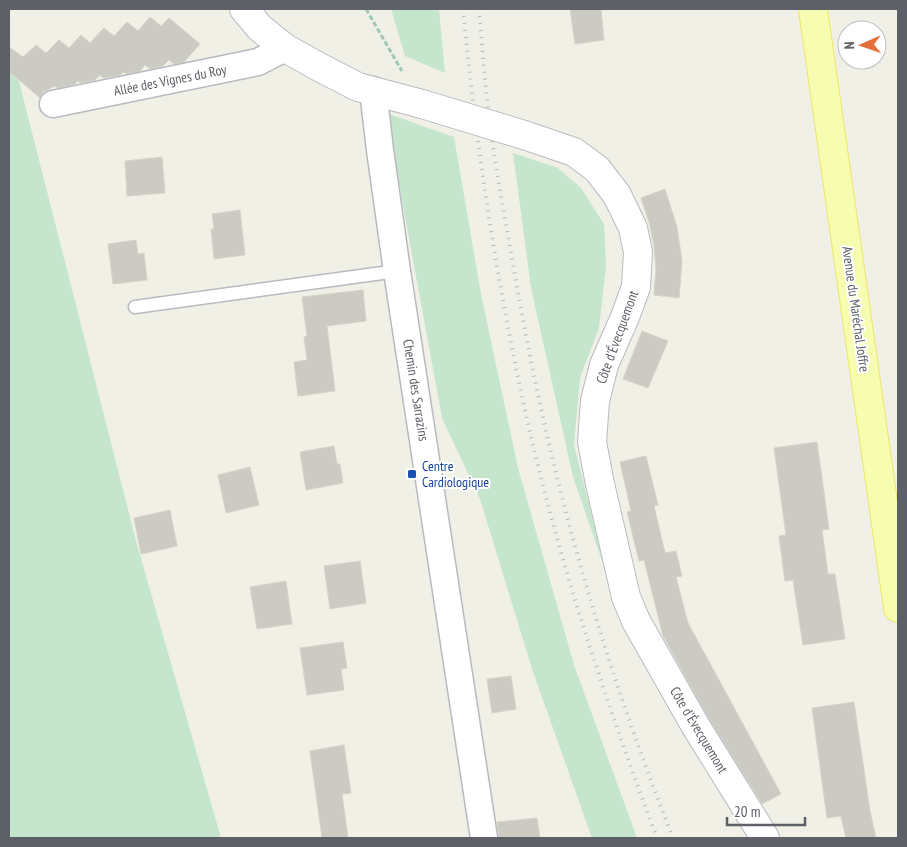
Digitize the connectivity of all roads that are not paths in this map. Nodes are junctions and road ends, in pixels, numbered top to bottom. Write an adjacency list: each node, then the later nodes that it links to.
1 (244, 9): 3 (street, Côte d'Évecquemont)
2 (813, 9): 8 (main road, Avenue du Maréchal Joffre)
3 (285, 48): 4 (street, Côte d'Évecquemont); 5 (street, Allée des Vignes du Roy)
4 (373, 90): 6 (street, Chemin des Sarrazins); 10 (street, Côte d'Évecquemont, bridge)
5 (53, 104)
6 (397, 271): 7 (lane); 9 (street, Chemin des Sarrazins)
7 (135, 307)
8 (898, 608)
9 (484, 838)
10 (765, 838)

